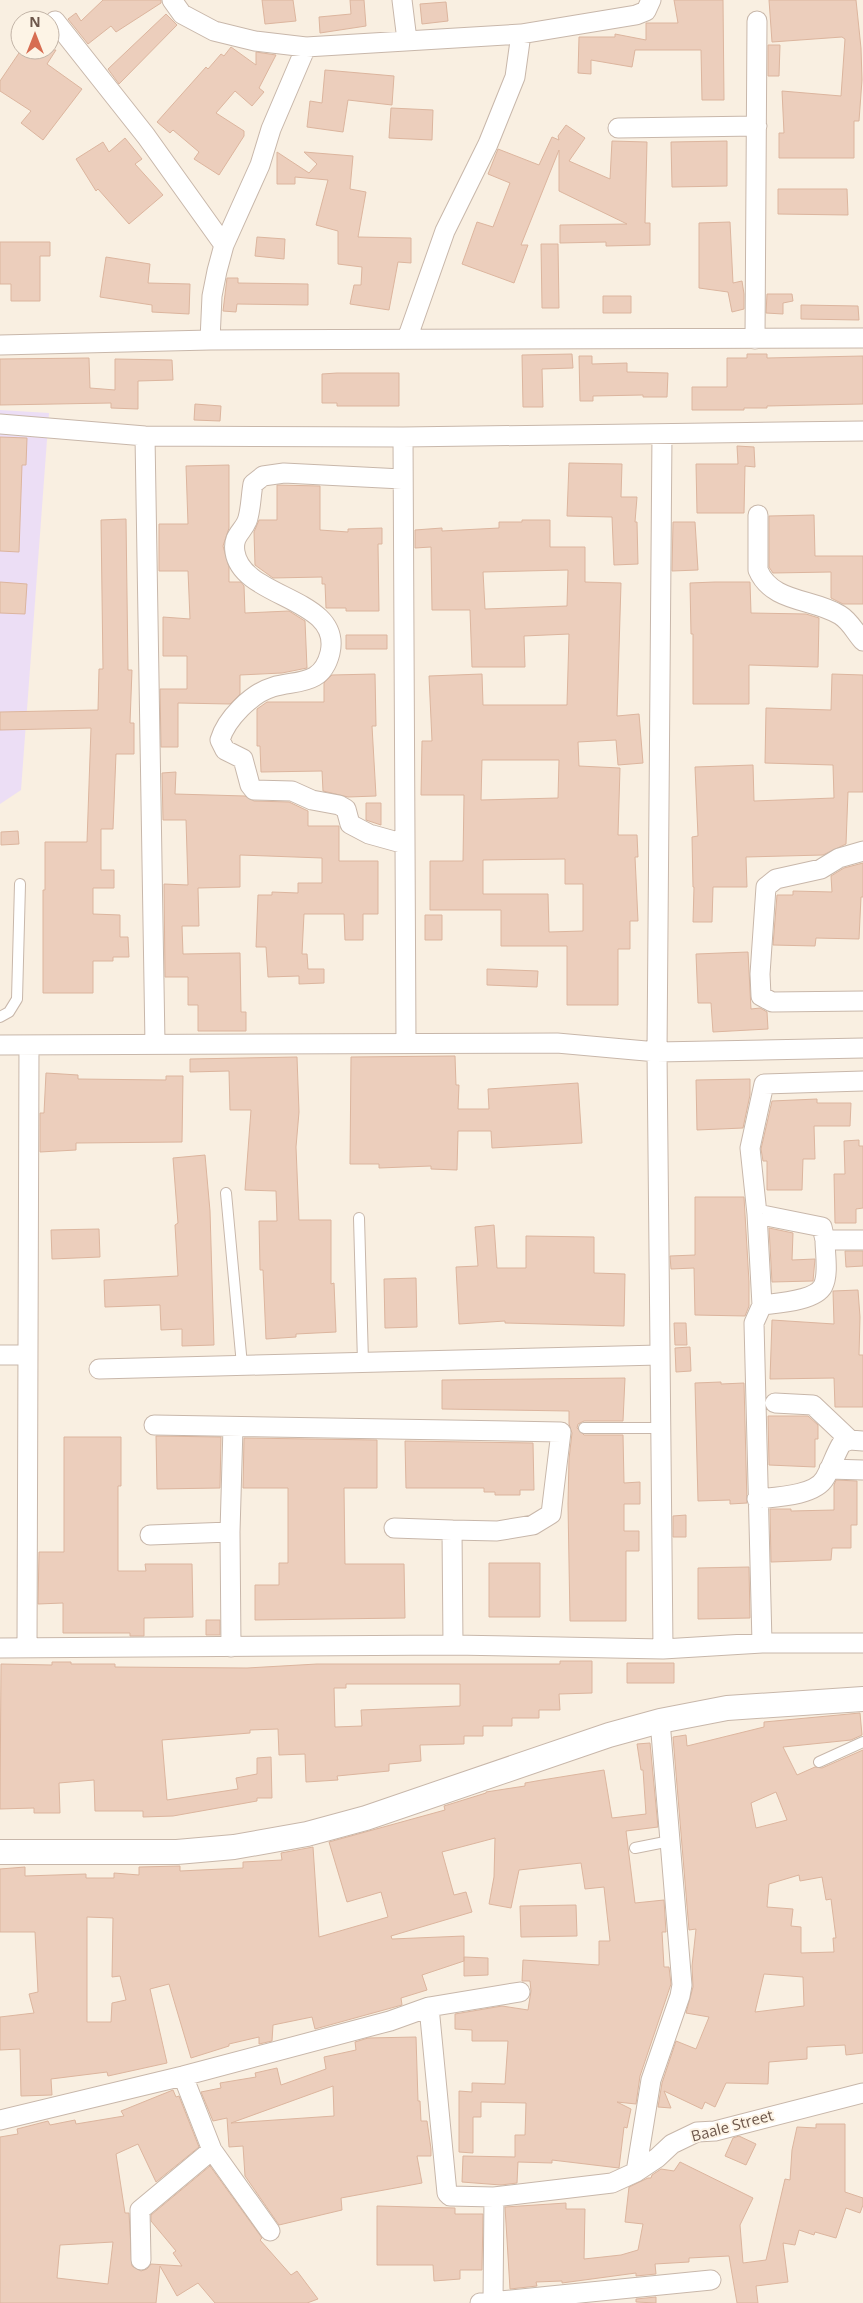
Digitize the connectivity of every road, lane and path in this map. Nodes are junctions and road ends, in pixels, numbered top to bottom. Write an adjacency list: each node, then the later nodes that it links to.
1 (172, 0): 8 (street)
2 (402, 0): 7 (street)
3 (651, 0): 6 (street)
4 (757, 21): 9 (street)
5 (60, 28): 11 (street)
6 (521, 34): 7 (street); 13 (street)
7 (407, 40): 8 (street)
8 (306, 47): 11 (street)
9 (757, 126): 10 (street); 14 (street)
10 (618, 128)
11 (224, 246): 15 (street)
12 (863, 338): 14 (street)
13 (407, 339): 14 (street); 15 (street)
14 (755, 339)
15 (210, 340): 16 (street)
16 (0, 345)
17 (0, 424): 20 (street)
18 (863, 431): 19 (street)
19 (662, 434): 21 (street); 35 (street)
20 (145, 436): 21 (street); 30 (street)
21 (402, 437): 22 (street)
22 (402, 479): 25 (street); 25 (street)
23 (758, 515): 24 (street)
24 (863, 641)
25 (405, 844): 31 (street)
26 (863, 851): 28 (street)
27 (20, 884): 29 (lane)
28 (863, 1001)
29 (0, 1017)
30 (155, 1044): 31 (street); 33 (street)
31 (406, 1044): 35 (street)
32 (0, 1046): 33 (street)
33 (29, 1046): 44 (street)
34 (863, 1048): 35 (street)
35 (656, 1052): 43 (street)
36 (863, 1082): 38 (street)
37 (226, 1193): 47 (lane)
38 (757, 1214): 40 (street); 42 (street)
39 (358, 1218): 46 (lane)
40 (825, 1240): 41 (street); 42 (street)
41 (863, 1240)
42 (762, 1305): 57 (street)
43 (659, 1354): 46 (street); 53 (street)
44 (28, 1355): 45 (street); 67 (street)
45 (0, 1356)
46 (363, 1362): 47 (street)
47 (242, 1365): 48 (street)
48 (99, 1369)
49 (775, 1403): 54 (street)
50 (154, 1425): 51 (street)
51 (233, 1427): 59 (street); 60 (street)
52 (584, 1428): 53 (lane)
53 (661, 1428): 68 (street)
54 (856, 1440): 55 (street)
55 (829, 1469): 56 (street); 57 (street)
56 (863, 1470)
57 (756, 1499): 62 (street)
58 (394, 1528): 59 (street)
59 (452, 1530): 64 (street)
60 (230, 1532): 61 (street); 65 (street)
61 (150, 1535)
62 (762, 1643): 63 (street); 68 (street)
63 (863, 1643)
64 (453, 1646): 65 (street); 68 (street)
65 (231, 1647): 67 (street)
66 (0, 1648): 67 (street)
67 (27, 1648)
68 (663, 1649)
69 (863, 1687): 74 (street)
70 (863, 1699): 71 (street)
71 (660, 1721): 75 (street); 77 (street)
72 (863, 1742): 73 (lane)
73 (819, 1762)
74 (0, 1837)
75 (670, 1841): 76 (lane); 84 (street)
76 (635, 1848)
77 (0, 1852)
78 (520, 1992): 79 (street)
79 (429, 2008): 80 (street); 85 (street, Baale Street)
80 (183, 2076): 82 (street); 83 (street)
81 (863, 2093): 84 (street, Baale Street)
82 (0, 2120)
83 (212, 2150): 86 (street); 87 (street)
84 (636, 2172): 85 (street, Baale Street)
85 (494, 2197): 89 (street)
86 (270, 2231)
87 (141, 2260)
88 (711, 2280): 89 (street)
89 (486, 2302)

